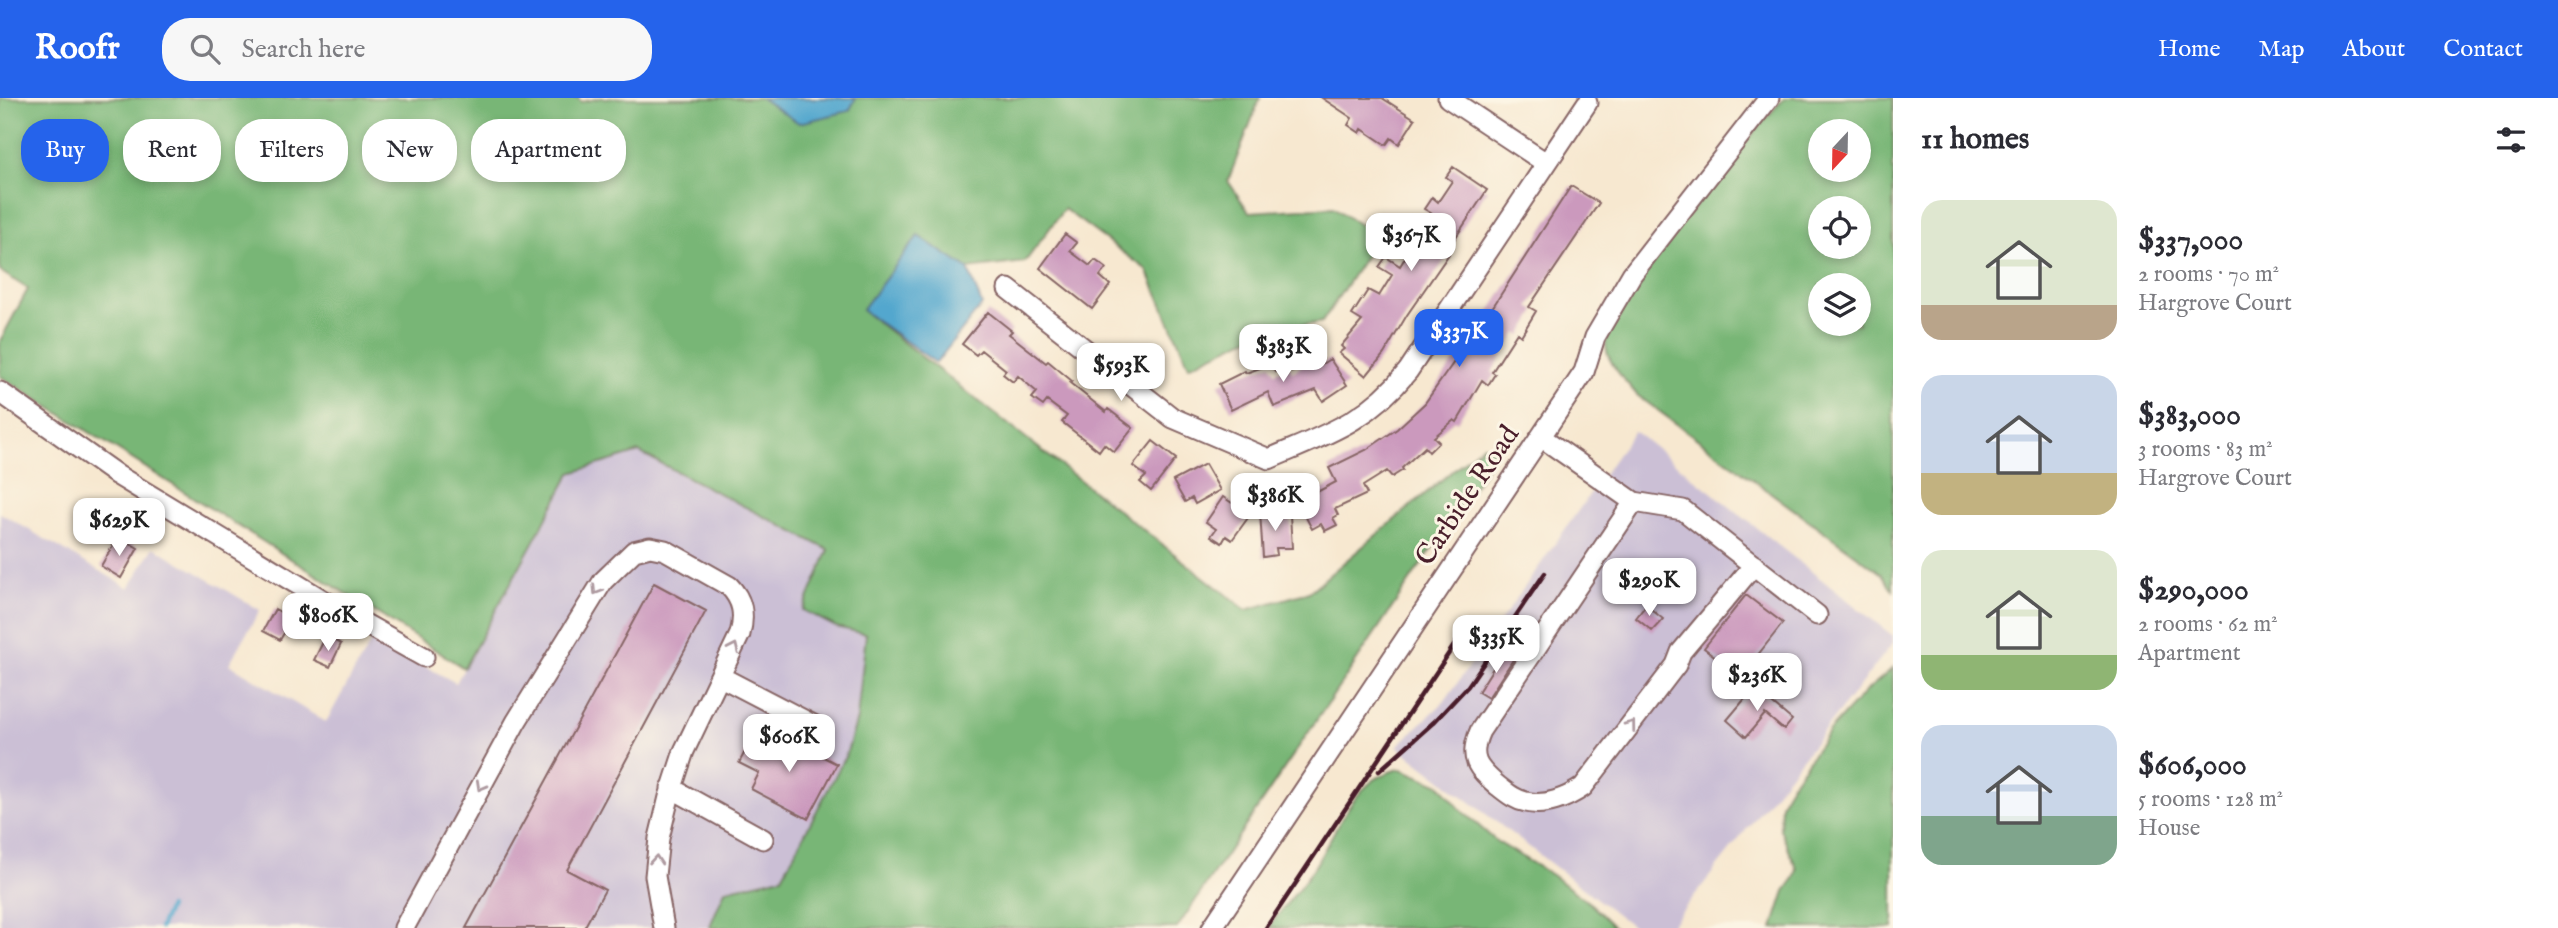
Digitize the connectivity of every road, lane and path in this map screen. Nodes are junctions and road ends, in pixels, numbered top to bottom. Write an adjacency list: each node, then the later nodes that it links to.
1 (1769, 98): 7 (street, Carbide Road)
2 (1459, 101): 4 (street)
3 (1587, 103): 4 (street)
4 (1546, 163): 5 (street)
5 (1008, 289)
6 (0, 392): 11 (street)
7 (1541, 437): 8 (street); 18 (street, Carbide Road)
8 (1634, 502): 9 (street); 9 (street, one-way to 9)
9 (1754, 565): 10 (street)
10 (1817, 615)
11 (424, 657)
12 (721, 677): 13 (street); 14 (street); 16 (street, one-way to 16)
13 (819, 728)
14 (671, 788): 15 (street); 17 (street, one-way to 14)
15 (763, 839)
16 (404, 928)
17 (664, 928)
18 (1212, 928)

